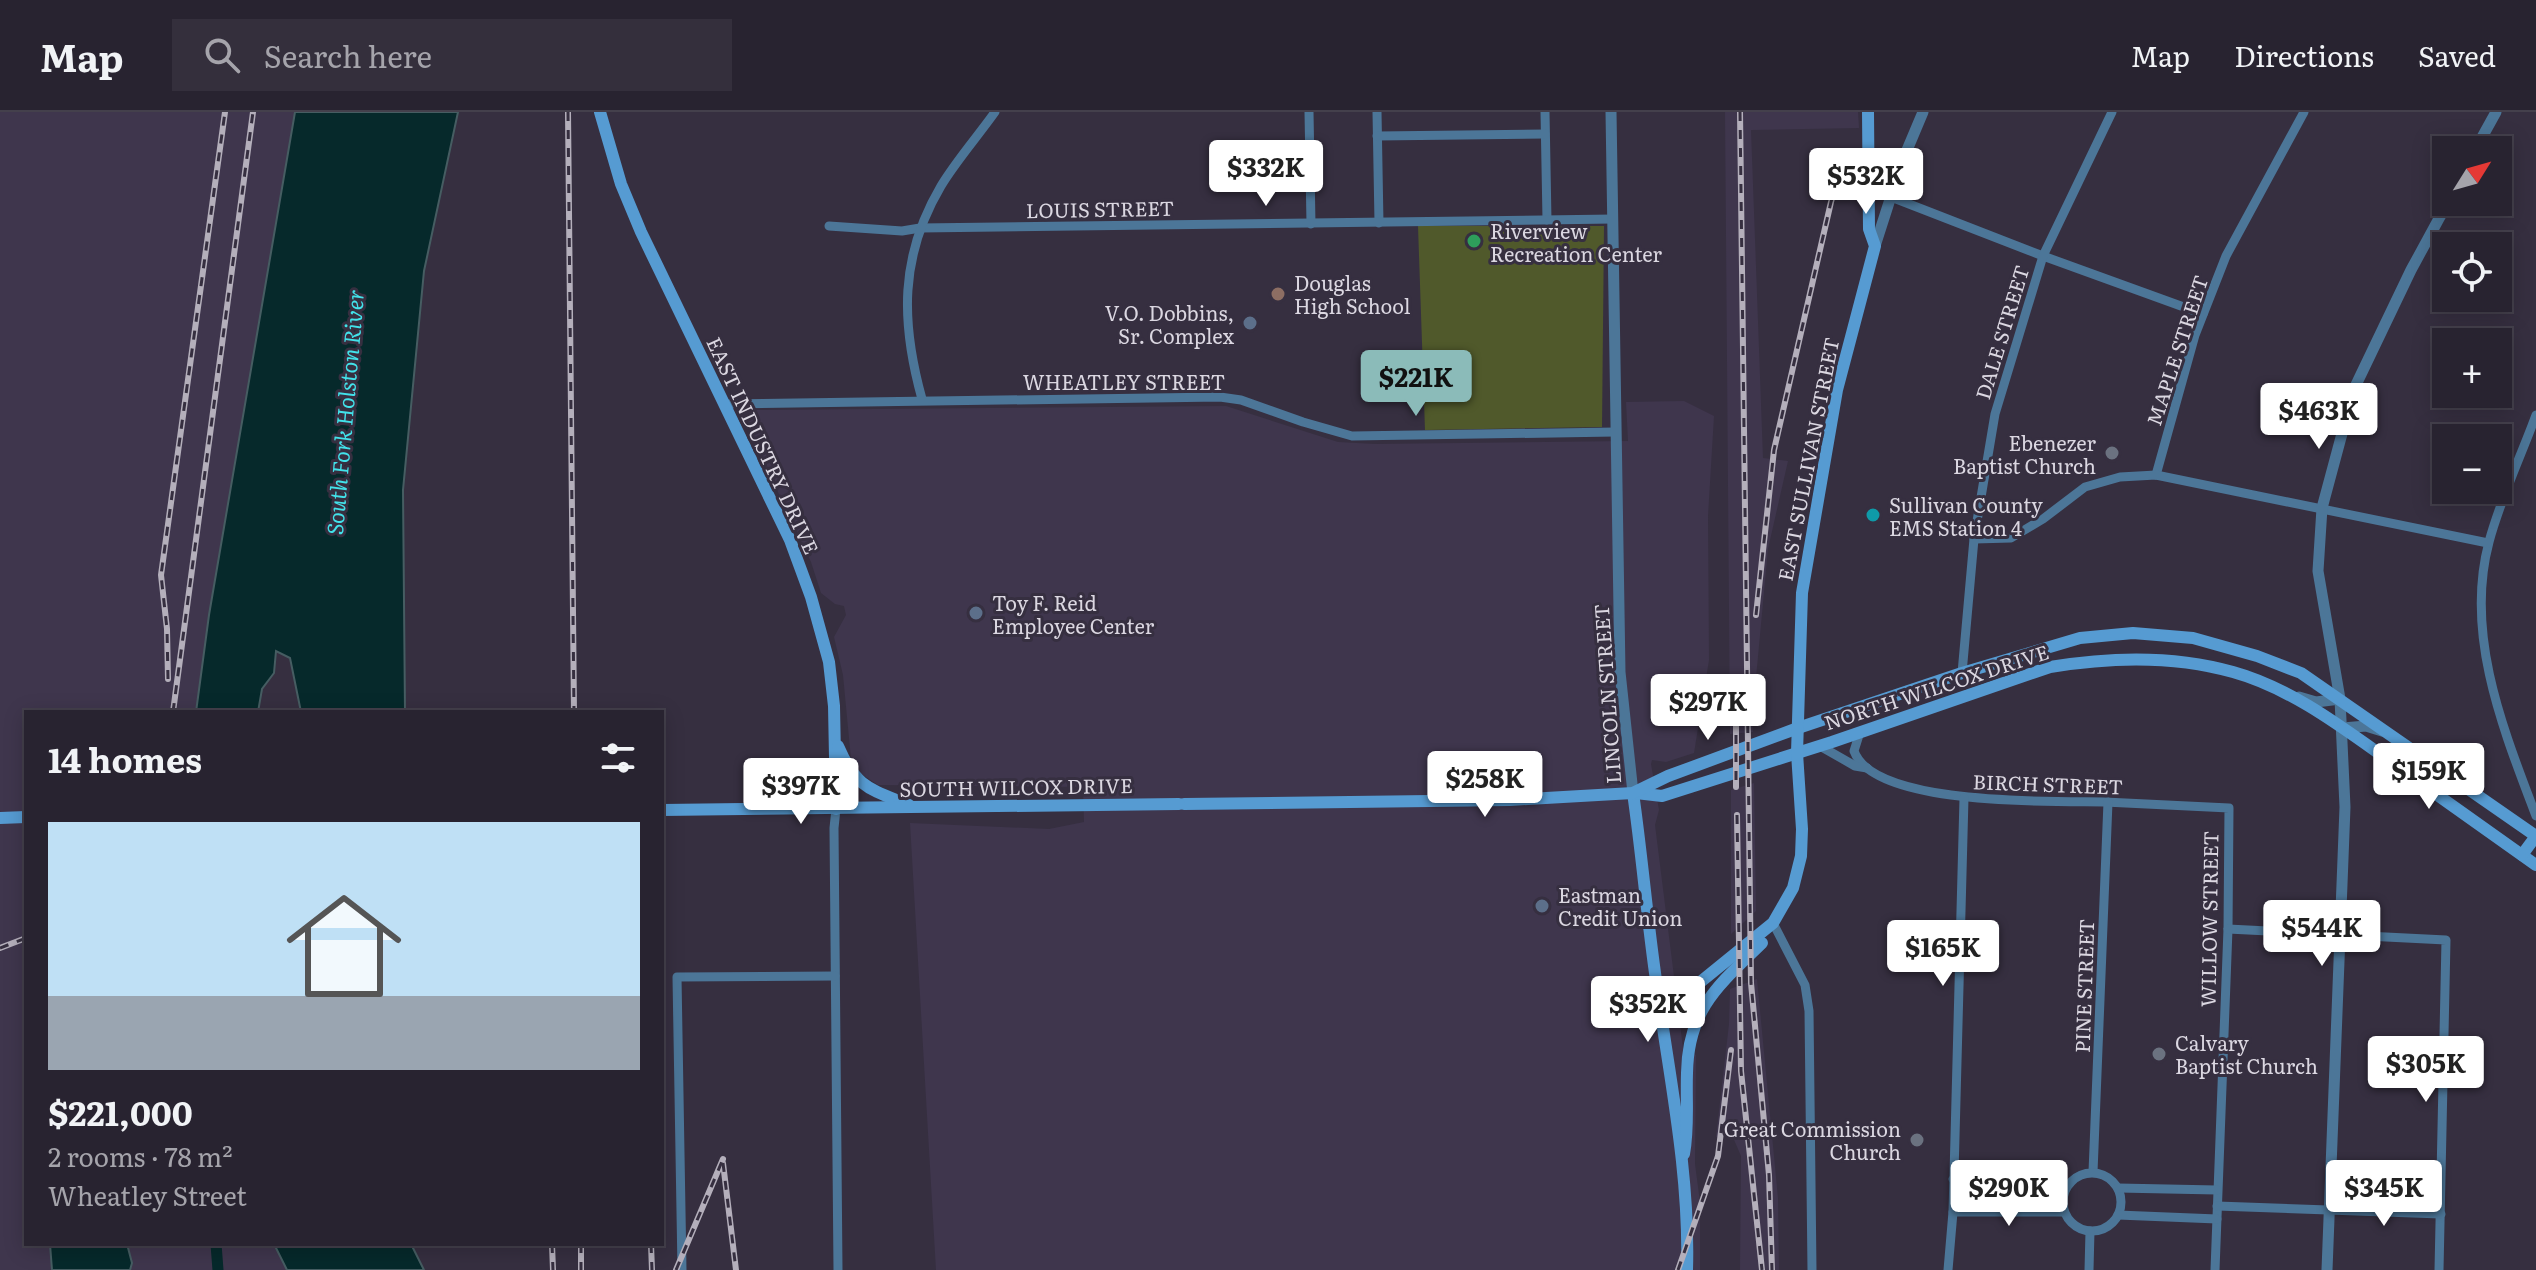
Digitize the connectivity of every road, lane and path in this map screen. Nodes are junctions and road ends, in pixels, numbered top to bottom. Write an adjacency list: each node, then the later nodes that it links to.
1 (600, 112): 27 (main road, EAST INDUSTRY DRIVE)
2 (995, 112): 22 (street)
3 (1309, 112): 20 (street)
4 (1377, 112): 13 (street)
5 (1545, 112): 12 (street)
6 (1611, 112): 17 (street, LINCOLN STREET)
7 (1868, 112): 23 (main road)
8 (1923, 112): 15 (street, EAST SULLIVAN STREET)
9 (2112, 112): 24 (street, DALE STREET)
10 (2304, 112): 25 (street, MAPLE STREET)
11 (2496, 112): 14 (street)
12 (1545, 134): 13 (street); 18 (street)
13 (1377, 136): 19 (street)
14 (2483, 136)
15 (1891, 197): 23 (street, EAST SULLIVAN STREET); 24 (street)
16 (2440, 216): 31 (street)
17 (1613, 219): 18 (street, LOUIS STREET); 29 (street, LINCOLN STREET)
18 (1547, 220): 19 (street, LOUIS STREET)
19 (1379, 223): 20 (street, LOUIS STREET)
20 (1311, 224): 22 (street, LOUIS STREET)
21 (829, 226): 22 (street, LOUIS STREET)
22 (920, 228): 26 (street)
23 (1875, 246): 40 (main road, EAST SULLIVAN STREET)
24 (2043, 256): 25 (street); 32 (street, DALE STREET)
25 (2203, 314): 30 (street, MAPLE STREET)
26 (922, 399): 27 (street, WHEATLEY STREET); 29 (street, WHEATLEY STREET)
27 (724, 404): 44 (main road, EAST INDUSTRY DRIVE)
28 (2536, 415): 33 (street)
29 (1615, 432): 48 (street, LINCOLN STREET)
30 (2156, 475): 31 (street); 32 (street)
31 (2322, 508): 33 (street); 39 (street)
32 (1974, 539): 36 (street, DALE STREET)
33 (2488, 543): 55 (street)
34 (2125, 634): 35 (main road); 36 (main road, NORTH WILCOX DRIVE); 39 (main road, NORTH WILCOX DRIVE)
35 (2124, 660): 37 (main road, NORTH WILCOX DRIVE); 38 (main road, NORTH WILCOX DRIVE)
36 (1962, 673): 38 (main road); 40 (main road, NORTH WILCOX DRIVE)
37 (2280, 690): 39 (street); 41 (main road, NORTH WILCOX DRIVE)
38 (1962, 697): 42 (main road, NORTH WILCOX DRIVE)
39 (2340, 699): 41 (street); 43 (main road, NORTH WILCOX DRIVE)
40 (1798, 728): 46 (main road, EAST SULLIVAN STREET); 48 (main road, SOUTH WILCOX DRIVE)
41 (2343, 728): 43 (street); 59 (main road, NORTH WILCOX DRIVE); 63 (street)
42 (1860, 732): 45 (main road, NORTH WILCOX DRIVE); 47 (street)
43 (2390, 734): 58 (main road, NORTH WILCOX DRIVE)
44 (835, 737): 51 (main road); 53 (main road, EAST INDUSTRY DRIVE)
45 (1820, 746): 46 (main road, NORTH WILCOX DRIVE); 47 (street, BIRCH STREET)
46 (1797, 753): 48 (main road, NORTH WILCOX DRIVE); 61 (main road, EAST SULLIVAN STREET)
47 (1870, 769): 49 (street, BIRCH STREET)
48 (1633, 793): 51 (main road, SOUTH WILCOX DRIVE); 65 (main road, LINCOLN STREET)
49 (1964, 798): 50 (street, BIRCH STREET); 68 (street)
50 (2108, 802): 52 (street, BIRCH STREET); 67 (street, PINE STREET)
51 (916, 808): 53 (main road, SOUTH WILCOX DRIVE)
52 (2229, 808): 62 (street, WILLOW STREET)
53 (836, 809): 54 (main road, SOUTH WILCOX DRIVE); 64 (street)
54 (664, 810)
55 (2536, 816)
56 (24, 817): 57 (main road)
57 (0, 818)
58 (2536, 836): 59 (main road)
59 (2522, 855): 60 (main road, NORTH WILCOX DRIVE)
60 (2536, 865)
61 (1773, 923): 65 (main road); 66 (main road); 83 (street)
62 (2228, 929): 63 (street); 71 (street, WILLOW STREET)
63 (2341, 935): 73 (street); 76 (street)
64 (835, 976): 80 (street); 81 (street)
65 (1661, 1014): 66 (main road, LINCOLN STREET)
66 (1682, 1166): 82 (main road, LINCOLN STREET)
67 (2093, 1172): 69 (street); 70 (street)
68 (1953, 1179): 69 (street); 74 (street)
69 (2066, 1186): 75 (street)
70 (2118, 1188): 71 (street); 77 (street)
71 (2217, 1190): 72 (street, WILLOW STREET)
72 (2217, 1206): 73 (street); 78 (street, WILLOW STREET)
73 (2329, 1209): 76 (street); 87 (street)
74 (1953, 1212): 75 (street); 84 (street)
75 (2064, 1212): 79 (street)
76 (2441, 1214): 88 (street)
77 (2118, 1215): 78 (street); 79 (street)
78 (2217, 1219): 86 (street, WILLOW STREET)
79 (2090, 1231): 85 (street)
80 (682, 1270)
81 (838, 1270)
82 (1687, 1270)
83 (1812, 1270)
84 (1948, 1270)
85 (2089, 1270)
86 (2215, 1270)
87 (2327, 1270)
88 (2439, 1270)

